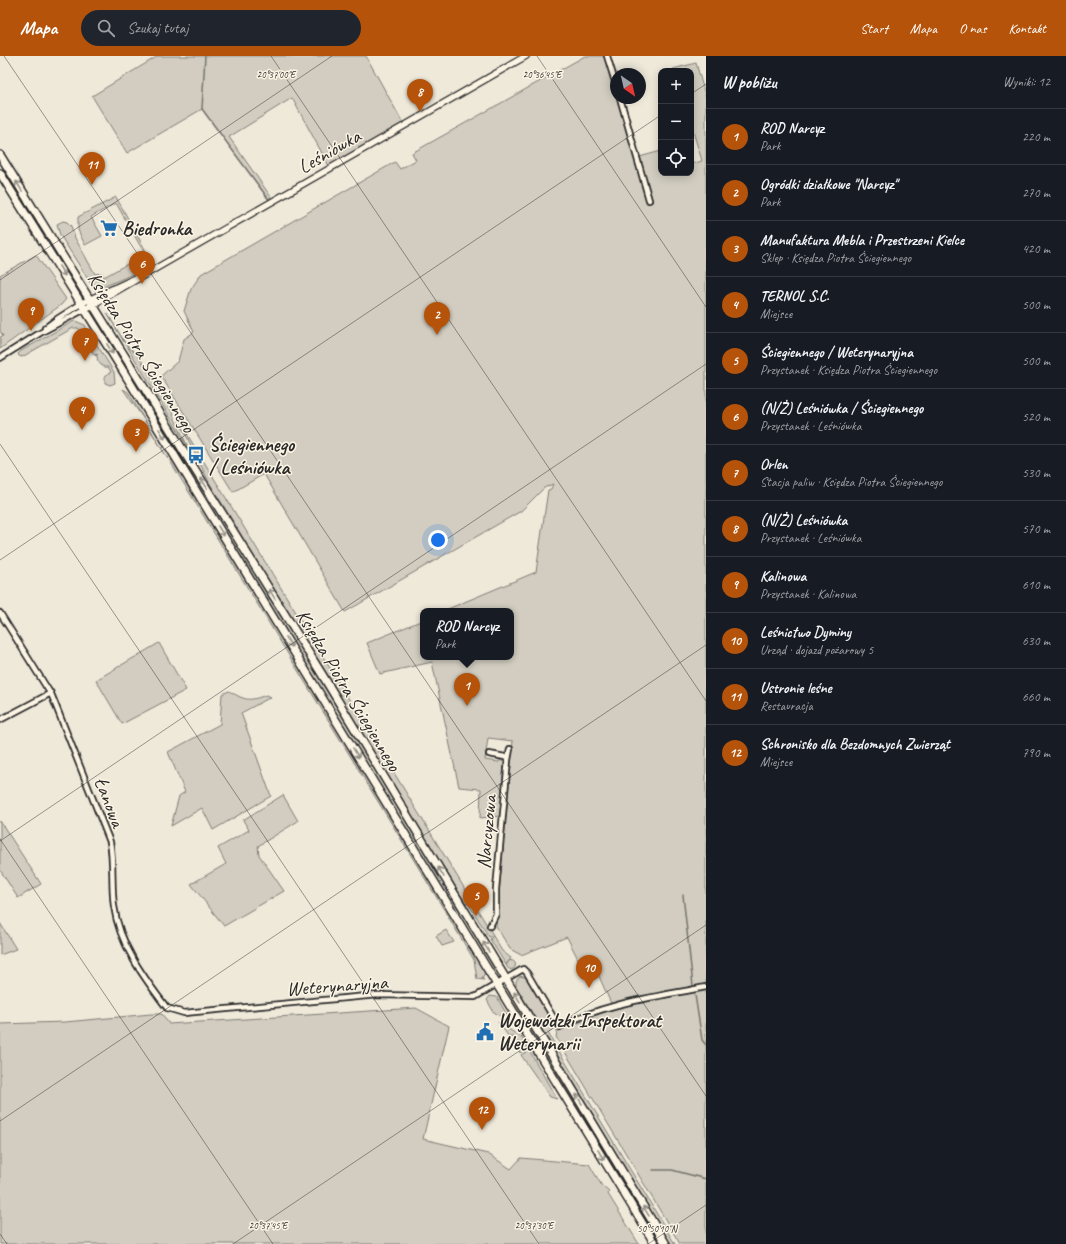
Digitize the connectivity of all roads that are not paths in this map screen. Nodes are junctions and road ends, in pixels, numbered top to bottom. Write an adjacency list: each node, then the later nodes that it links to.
1 (526, 56): 8 (street, Leśniówka)
2 (607, 56): 3 (street)
3 (611, 68)
4 (622, 104): 7 (street)
5 (0, 155): 8 (main road, Księdza Piotra Ściegiennego, one-way to 5)
6 (0, 173): 9 (main road, Księdza Piotra Ściegiennego, one-way to 9)
7 (650, 200)
8 (92, 301): 9 (street, Leśniówka); 18 (main road, Księdza Piotra Ściegiennego, one-way to 8)
9 (84, 306): 10 (street); 19 (main road, Księdza Piotra Ściegiennego, one-way to 19)
10 (0, 358)
11 (0, 613): 12 (street, Łanowa)
12 (51, 693): 13 (street); 21 (street, Łanowa)
13 (0, 720)
14 (510, 749): 16 (street, Narcyzowa)
15 (489, 754): 16 (street)
16 (508, 760): 17 (street, Narcyzowa)
17 (490, 926)
18 (506, 980): 19 (street, Weterynaryjna); 20 (street, Weterynaryjna); 23 (main road, Księdza Piotra Ściegiennego, one-way to 18)
19 (498, 985): 21 (street, Weterynaryjna); 22 (main road, Księdza Piotra Ściegiennego, one-way to 22)
20 (706, 987)
21 (167, 1008)
22 (655, 1244)
23 (666, 1244)

